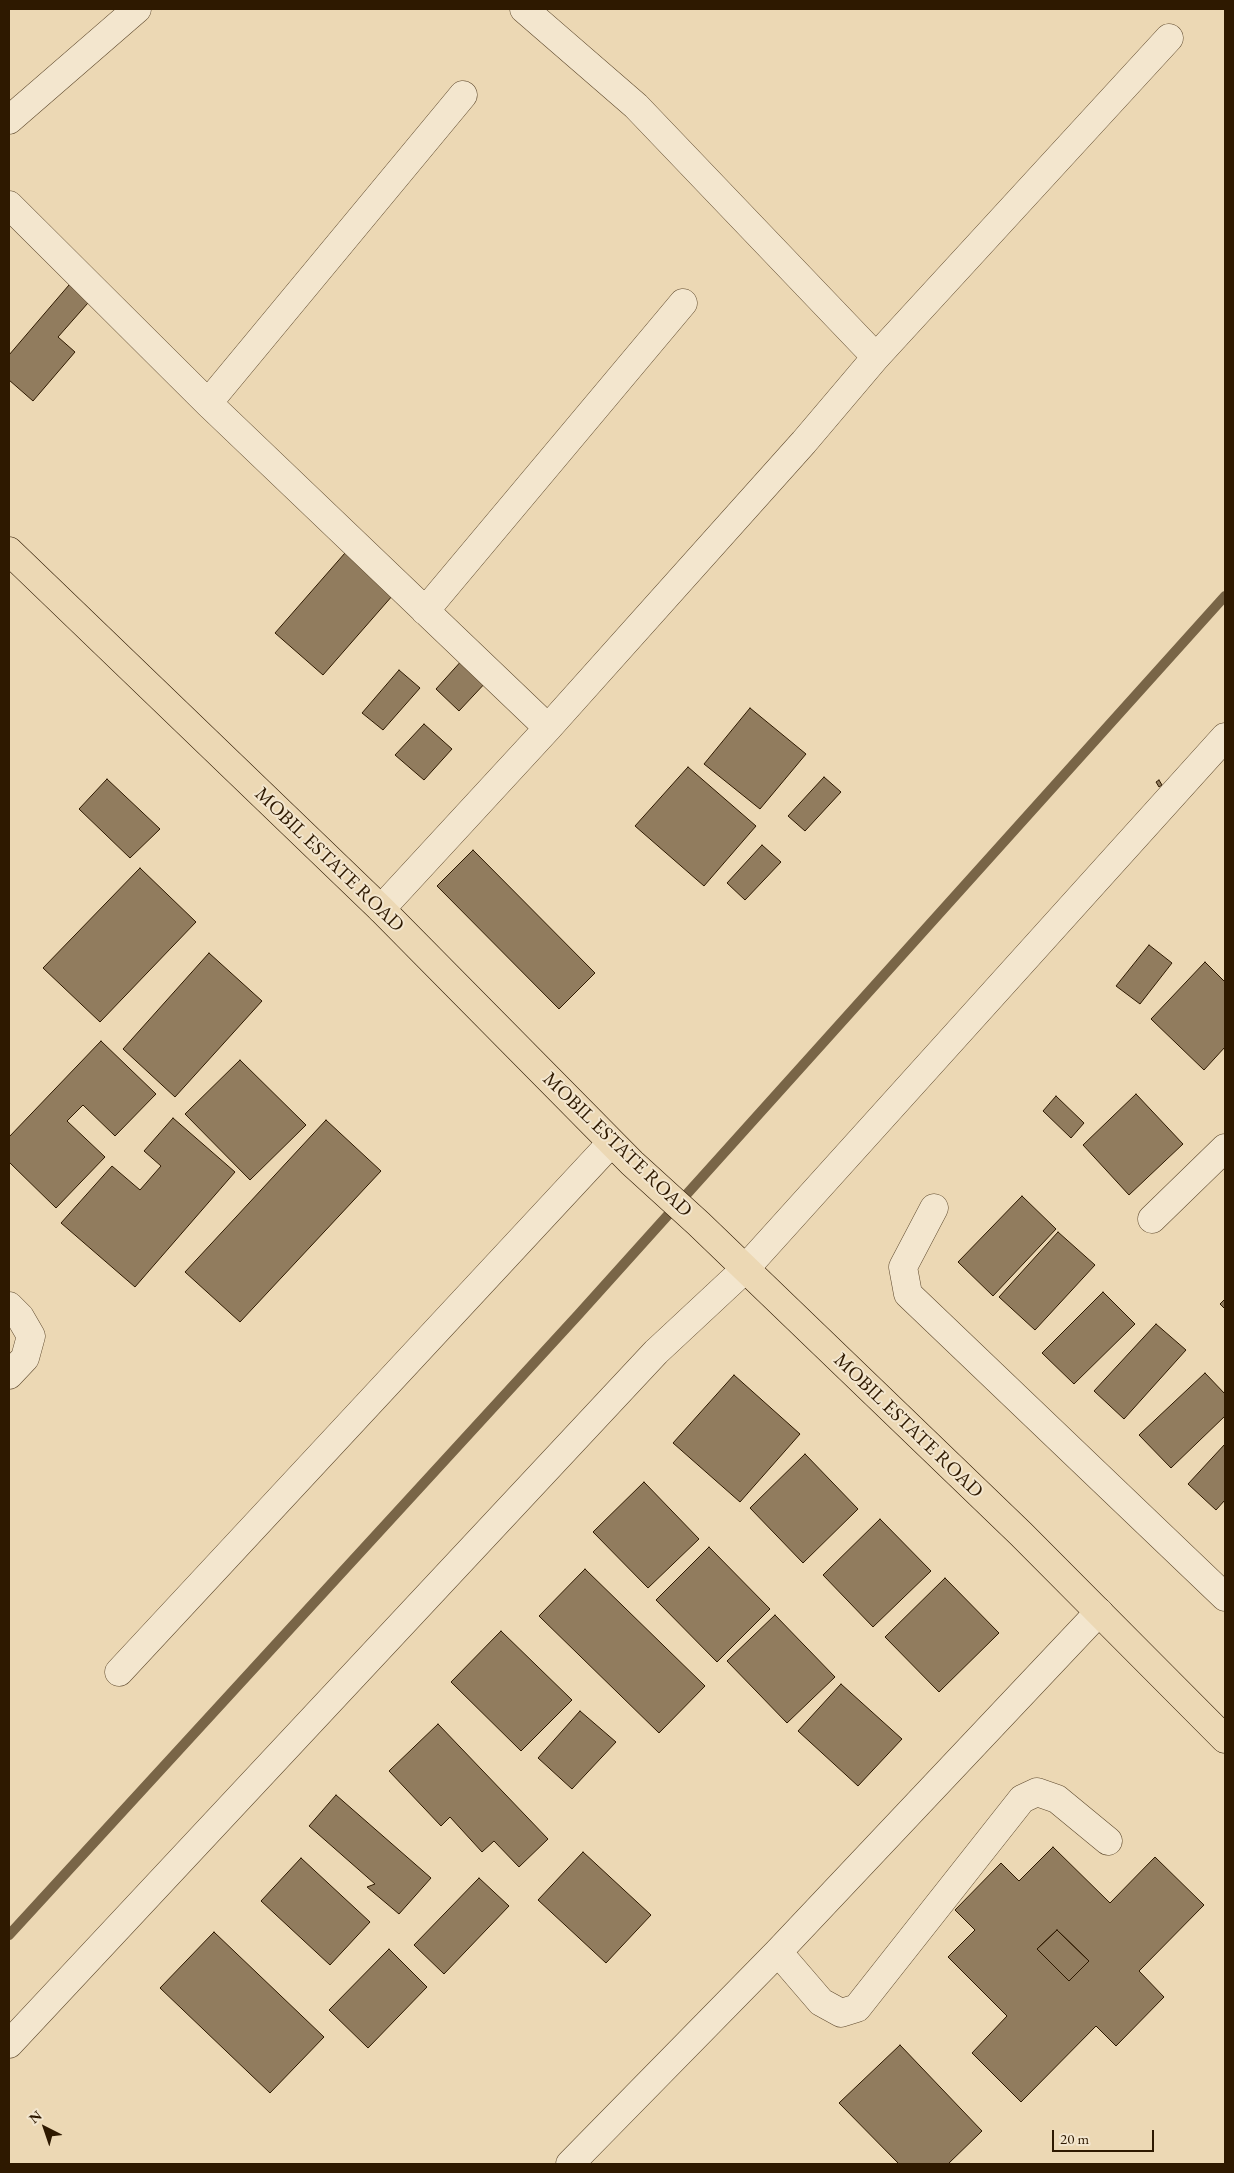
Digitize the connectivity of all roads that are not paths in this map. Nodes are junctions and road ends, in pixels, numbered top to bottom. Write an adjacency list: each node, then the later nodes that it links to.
1 (137, 9): 5 (street)
2 (524, 9): 8 (street)
3 (1169, 38): 8 (street)
4 (463, 95): 9 (street)
5 (9, 120)
6 (9, 205): 9 (street)
7 (683, 303): 11 (street)
8 (876, 357): 12 (street)
9 (208, 403): 11 (street)
10 (9, 551): 14 (main road, MOBIL ESTATE ROAD)
11 (426, 611): 12 (street)
12 (548, 728): 14 (street)
13 (1225, 738): 19 (street)
14 (381, 909): 15 (main road, MOBIL ESTATE ROAD)
15 (611, 1143): 19 (main road, MOBIL ESTATE ROAD); 24 (street)
16 (1225, 1148): 18 (street)
17 (934, 1208): 22 (street)
18 (1152, 1219)
19 (744, 1270): 23 (main road, MOBIL ESTATE ROAD); 28 (street)
20 (9, 1306): 21 (street)
21 (9, 1375)
22 (1225, 1597)
23 (1099, 1612): 25 (main road, MOBIL ESTATE ROAD); 27 (street)
24 (119, 1672)
25 (1225, 1739)
26 (1108, 1841): 27 (street)
27 (778, 1952): 29 (street)
28 (9, 2044)
29 (570, 2164)

